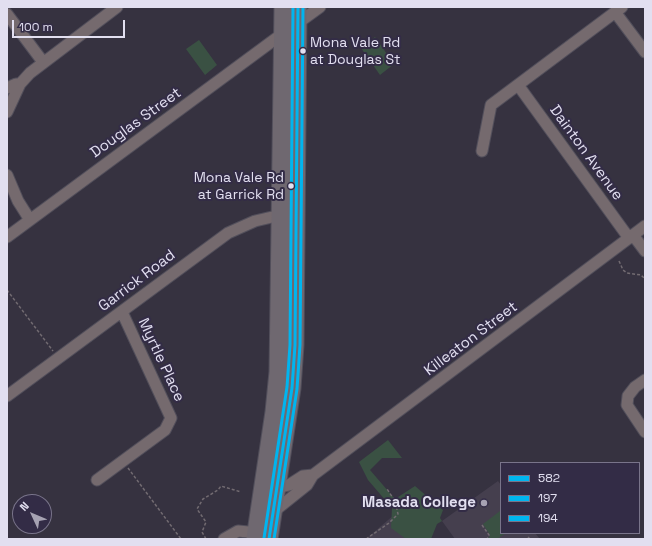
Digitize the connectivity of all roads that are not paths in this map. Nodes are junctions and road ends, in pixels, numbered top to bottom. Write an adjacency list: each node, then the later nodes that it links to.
1 (117, 7): 9 (street)
2 (283, 7): 7 (highway)
3 (320, 7): 6 (street)
4 (619, 10): 8 (street); 11 (street)
5 (7, 14): 9 (street)
6 (298, 15): 16 (highway)
7 (282, 34): 16 (highway); 17 (street, Douglas Street)
8 (645, 52)
9 (42, 62): 10 (street)
10 (20, 84): 12 (street); 13 (street)
11 (518, 85): 14 (street); 20 (street, Dainton Avenue)
12 (7, 88)
13 (7, 112)
14 (482, 152)
15 (7, 175): 17 (street)
16 (288, 213): 22 (street, Garrick Road); 28 (highway); 30 (highway)
17 (30, 220): 19 (street, Douglas Street)
18 (645, 226): 20 (street, Killeaton Street)
19 (7, 237)
20 (631, 237): 21 (street, Dainton Avenue); 26 (street, Killeaton Street)
21 (645, 251)
22 (122, 312): 24 (street, Garrick Road); 27 (street, Myrtle Place)
23 (645, 380): 25 (street)
24 (7, 396)
25 (645, 432)
26 (313, 475): 28 (street, Killeaton Street); 29 (street, Killeaton Street)
27 (97, 480)
28 (277, 488): 29 (highway)
29 (273, 512): 30 (highway)
30 (260, 537): 31 (street)
31 (224, 539)

